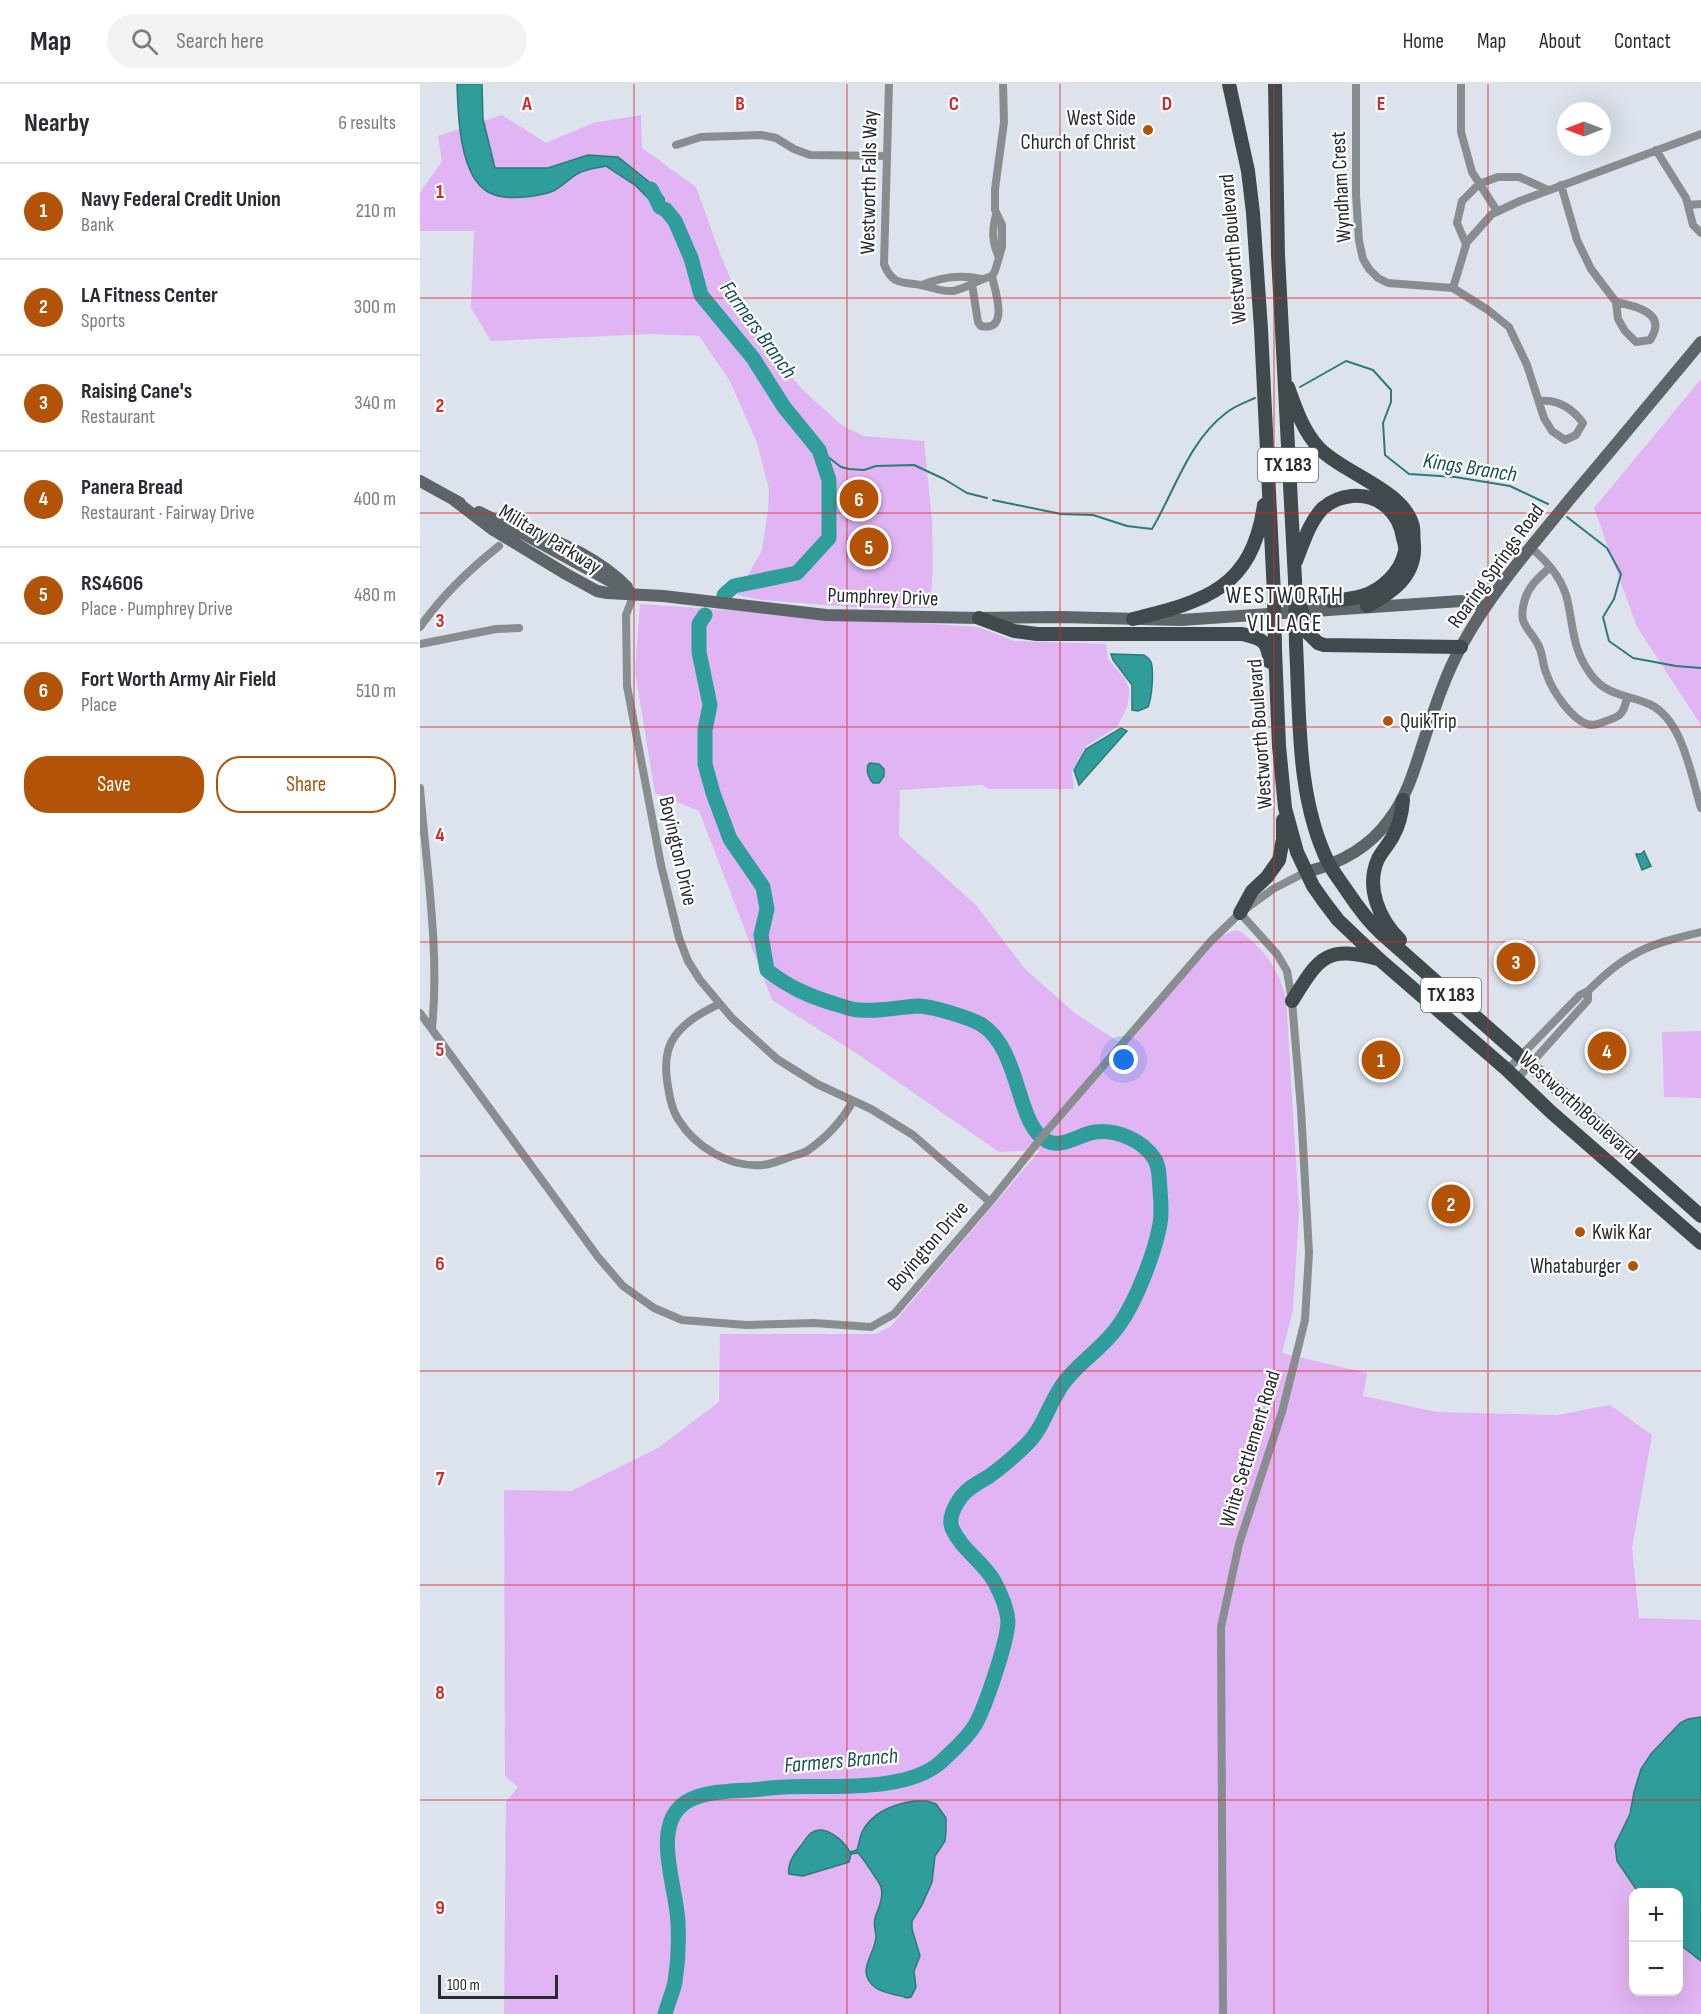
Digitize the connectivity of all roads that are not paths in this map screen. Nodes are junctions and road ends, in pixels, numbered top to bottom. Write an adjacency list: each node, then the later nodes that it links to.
1 (1003, 84): 21 (street)
2 (1229, 84): 18 (main road, Westworth Boulevard / TX 183)
3 (1275, 84): 16 (main road, Westworth Boulevard / TX 183)
4 (1356, 84): 25 (street, Wyndham Crest)
5 (1461, 84): 11 (street)
6 (888, 86): 10 (street, Westworth Falls Way)
7 (1701, 134): 9 (street)
8 (676, 145): 10 (street)
9 (1656, 150): 12 (street); 15 (street)
10 (887, 156): 23 (street, Westworth Falls Way)
11 (1479, 184): 13 (street); 17 (street); 20 (street)
12 (1561, 185): 13 (street); 26 (street)
13 (1548, 190): 17 (street)
14 (1701, 204): 15 (street)
15 (1688, 205): 19 (street)
16 (1277, 211): 18 (main road); 28 (main road, Westworth Boulevard / TX 183)
17 (1497, 212): 20 (street)
18 (1253, 213): 27 (main road, Westworth Boulevard / TX 183)
19 (1701, 233)
20 (1466, 244): 25 (street)
21 (992, 276): 22 (street); 24 (street)
22 (981, 279): 23 (street); 24 (street)
23 (922, 285): 24 (street)
24 (972, 285)
25 (1454, 288): 31 (street)
26 (1616, 302): 26 (street)
27 (1261, 328): 28 (main road); 32 (main road, Westworth Boulevard / TX 183)
28 (1281, 328): 30 (main road, Westworth Boulevard / TX 183)
29 (1701, 342): 36 (street, Roaring Springs Road)
30 (1283, 376): 38 (main road, Westworth Boulevard / TX 183); 41 (main road)
31 (1540, 401): 31 (street)
32 (1268, 479): 44 (main road); 50 (main road, Westworth Boulevard / TX 183, bridge)
33 (420, 481): 34 (street, Military Parkway)
34 (453, 500): 39 (street, Military Parkway); 39 (street, Military Parkway)
35 (499, 546): 45 (street)
36 (1530, 548): 37 (street); 42 (street, Roaring Springs Road)
37 (1550, 567): 49 (street); 49 (street)
38 (1294, 573): 40 (main road); 48 (main road, bridge); 51 (main road, Westworth Boulevard / TX 183, bridge)
39 (634, 594): 43 (street, Pumphrey Drive); 65 (street, Boyington Drive)
40 (1330, 601): 44 (street)
41 (1367, 606): 42 (street); 44 (street)
42 (1485, 606): 48 (street, Roaring Springs Road)
43 (980, 618): 44 (street, Pumphrey Drive); 50 (main road)
44 (1133, 619)
45 (420, 627)
46 (519, 628): 47 (street)
47 (420, 644)
48 (1461, 647): 55 (street, Roaring Springs Road)
49 (1627, 698): 56 (street)
50 (1277, 701): 52 (main road, Westworth Boulevard / TX 183)
51 (1302, 761): 52 (main road); 57 (main road, Westworth Boulevard / TX 183)
52 (1281, 762): 54 (main road, Westworth Boulevard / TX 183)
53 (420, 788): 67 (street)
54 (1282, 788): 58 (main road, Westworth Boulevard / TX 183); 59 (main road)
55 (1403, 800): 57 (street, Roaring Springs Road); 62 (main road)
56 (1701, 808)
57 (1330, 866): 58 (street, Roaring Springs Road); 62 (main road, Westworth Boulevard / TX 183)
58 (1306, 872): 59 (street); 61 (main road, Westworth Boulevard / TX 183)
59 (1240, 913): 64 (street, White Settlement Road); 72 (street)
60 (1701, 932): 63 (street)
61 (1379, 959): 64 (main road); 69 (main road, Westworth Boulevard / TX 183)
62 (1436, 982): 68 (main road, Westworth Boulevard / TX 183)
63 (1588, 991): 68 (street); 68 (street)
64 (1292, 1001): 76 (street, White Settlement Road)
65 (719, 1004): 70 (street, Boyington Drive); 70 (street)
66 (420, 1013): 67 (street, Boyington Drive)
67 (432, 1028): 72 (street, Boyington Drive)
68 (1526, 1062): 69 (street); 69 (street); 73 (main road, Westworth Boulevard / TX 183)
69 (1512, 1075): 71 (main road, Westworth Boulevard / TX 183)
70 (853, 1101): 72 (street, Boyington Drive)
71 (1604, 1158): 73 (main road); 75 (main road, Westworth Boulevard / TX 183)
72 (990, 1202)
73 (1688, 1205): 74 (main road, Westworth Boulevard / TX 183)
74 (1701, 1216)
75 (1699, 1240)
76 (1223, 2014)

